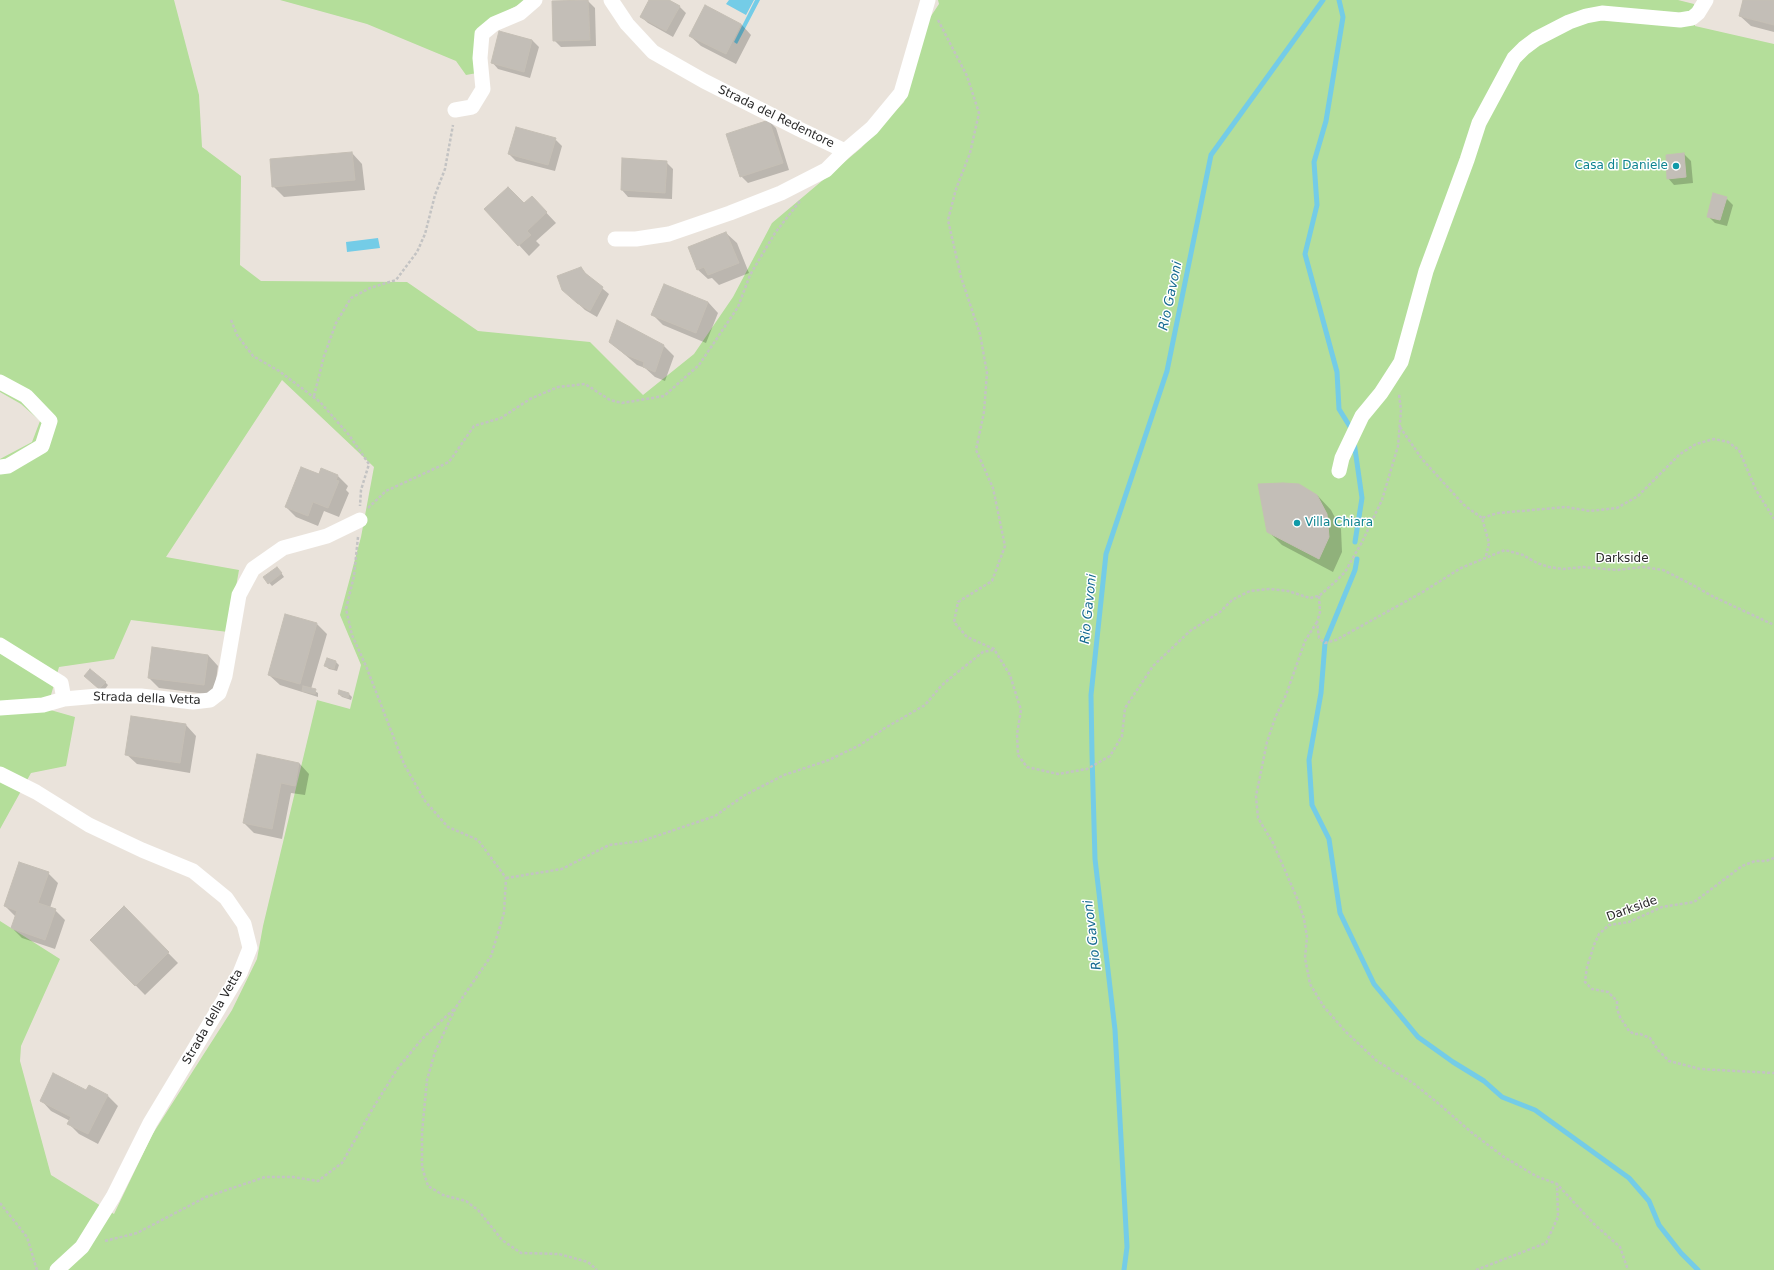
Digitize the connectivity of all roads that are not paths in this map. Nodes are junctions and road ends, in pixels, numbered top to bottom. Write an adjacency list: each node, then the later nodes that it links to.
1 (535, 0): 5 (street)
2 (611, 0): 6 (street, Strada del Redentore)
3 (928, 0): 6 (street, Strada del Redentore)
4 (1706, 0): 10 (street)
5 (455, 110)
6 (845, 151): 7 (street)
7 (615, 238)
8 (0, 382): 9 (street)
9 (0, 467)
10 (1339, 471)
11 (360, 520): 13 (street, Strada della Vetta)
12 (0, 645): 13 (street)
13 (64, 699): 14 (street, Strada della Vetta)
14 (0, 708)
15 (0, 774): 16 (street, Strada della Vetta)
16 (57, 1270)

